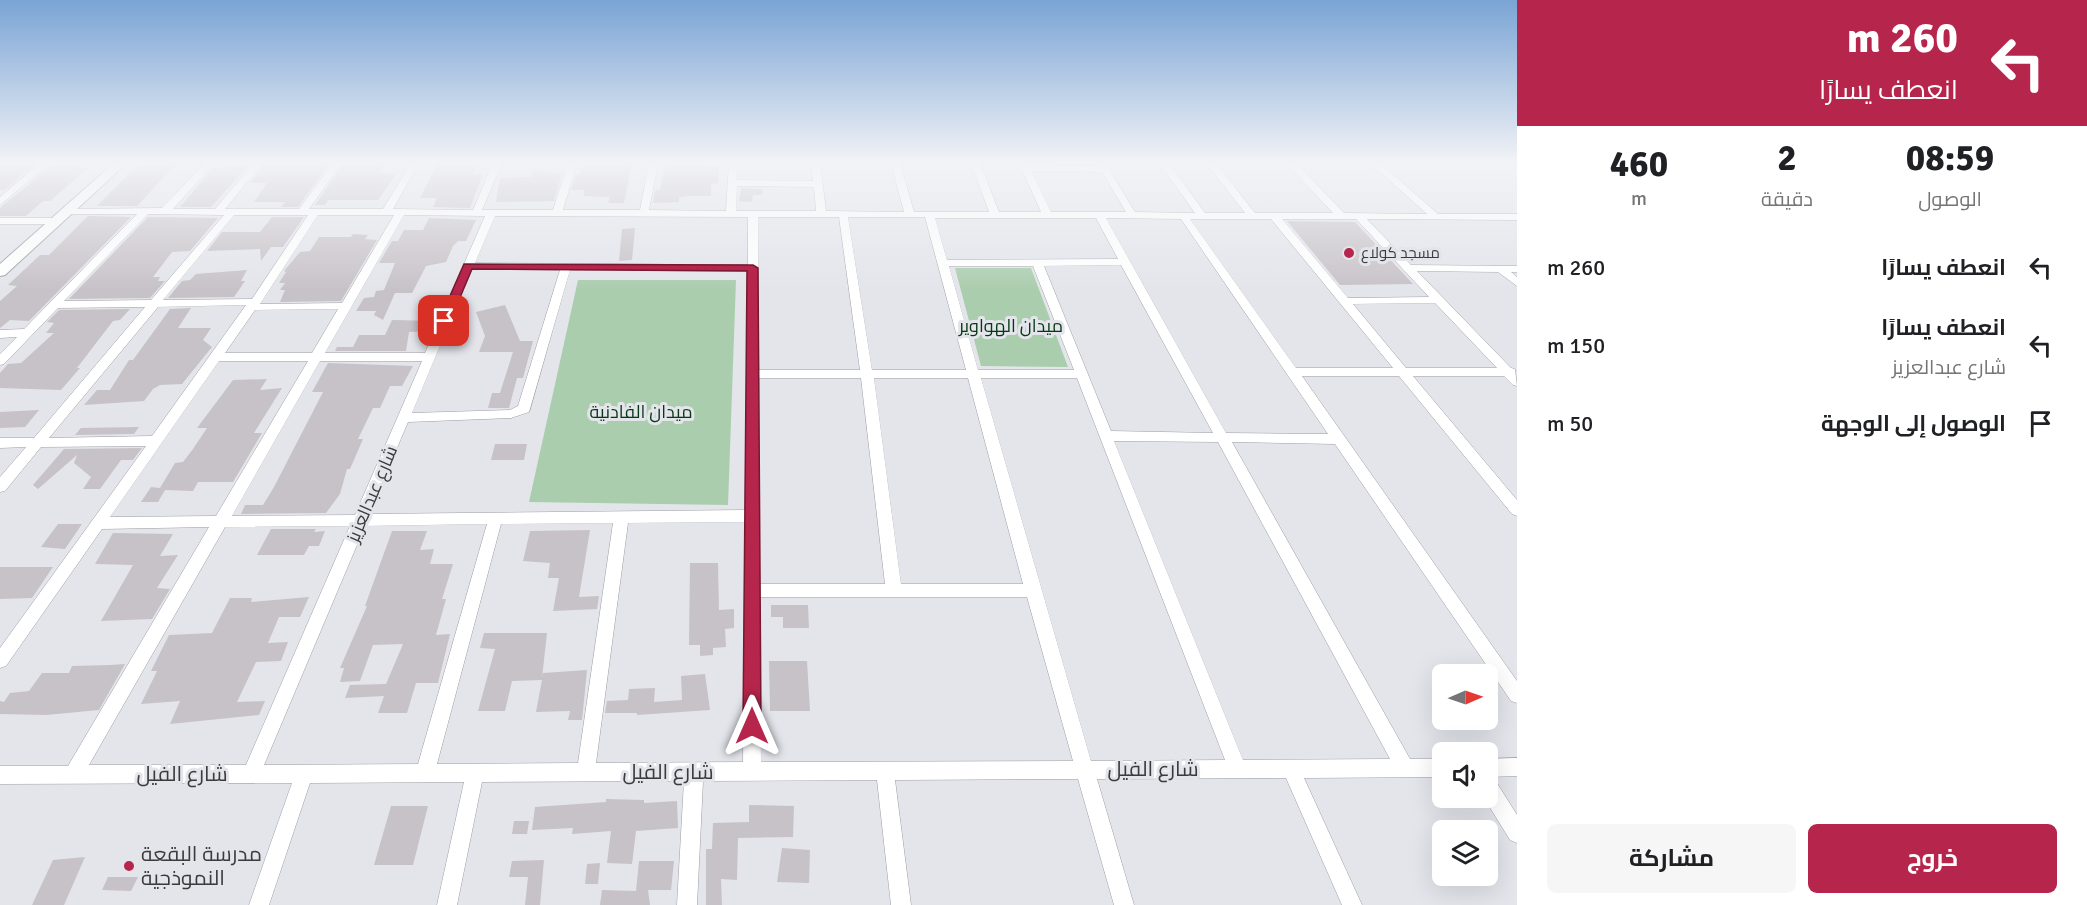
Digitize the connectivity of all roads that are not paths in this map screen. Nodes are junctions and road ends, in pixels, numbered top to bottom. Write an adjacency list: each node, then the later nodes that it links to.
1 (73, 205): 19 (street)
2 (170, 205): 21 (street)
3 (223, 205): 22 (street)
4 (312, 205): 24 (street)
5 (396, 205): 25 (street)
6 (479, 205): 26 (street)
7 (559, 205): 28 (street)
8 (646, 205): 29 (street)
9 (731, 205): 30 (street)
10 (820, 205): 32 (street)
11 (908, 205): 34 (street)
12 (991, 205): 36 (street)
13 (1043, 205): 37 (street)
14 (1126, 205): 39 (street)
15 (1195, 205): 41 (street)
16 (1244, 205): 42 (street)
17 (1331, 205): 44 (street)
18 (1423, 205): 46 (street)
19 (67, 211): 20 (street); 49 (street)
20 (145, 212): 21 (street); 64 (street)
21 (164, 212): 22 (street)
22 (217, 212): 23 (street)
23 (231, 212): 24 (street); 63 (street)
24 (308, 212): 25 (street); 65 (street)
25 (393, 213): 26 (street); 66 (street)
26 (476, 213): 27 (street)
27 (491, 213): 28 (street); 53 (street, شارع عبدالعزيز)
28 (557, 213): 29 (street)
29 (644, 213): 30 (street)
30 (731, 213): 31 (street)
31 (753, 214): 32 (street); 55 (street)
32 (821, 214): 33 (street)
33 (843, 214): 34 (street); 79 (street)
34 (910, 214): 35 (street)
35 (929, 214): 36 (street); 52 (street)
36 (995, 215): 37 (street)
37 (1047, 215): 38 (street)
38 (1099, 215): 39 (street); 51 (street)
39 (1132, 215): 40 (street)
40 (1183, 215): 41 (street); 73 (street)
41 (1202, 215): 42 (street)
42 (1252, 216): 43 (street)
43 (1274, 216): 44 (street); 62 (street)
44 (1341, 216): 45 (street)
45 (1358, 216): 46 (street); 56 (street)
46 (1435, 216): 47 (street)
47 (1517, 217)
48 (0, 221): 49 (street)
49 (56, 221): 59 (street)
50 (1037, 262): 51 (street); 52 (street); 78 (street)
51 (1123, 262): 83 (street)
52 (944, 263): 77 (street)
53 (468, 266): 54 (street); 71 (street, شارع عبدالعزيز)
54 (566, 267): 55 (street); 81 (street)
55 (753, 268): 76 (street)
56 (1407, 268): 57 (street); 61 (street)
57 (1501, 269): 58 (street); 60 (street)
58 (1517, 269)
59 (0, 272)
60 (1517, 283)
61 (1437, 300): 62 (street); 75 (street)
62 (1344, 301): 74 (street)
63 (153, 303): 64 (street); 65 (street); 87 (street)
64 (54, 305): 67 (street)
65 (253, 305): 66 (street); 69 (street)
66 (345, 306): 70 (street)
67 (26, 333): 68 (street); 72 (street)
68 (0, 334)
69 (215, 357): 70 (street); 85 (street)
70 (315, 357): 71 (street); 95 (street)
71 (429, 357): 81 (street, شارع عبدالعزيز)
72 (0, 361)
73 (1294, 372): 74 (street); 84 (street)
74 (1403, 372): 75 (street); 89 (street)
75 (1512, 373): 80 (street)
76 (753, 374): 79 (street); 90 (street)
77 (974, 374): 78 (street); 79 (street); 98 (street)
78 (1082, 374): 82 (street)
79 (867, 375): 97 (street)
80 (1517, 382)
81 (404, 418): 92 (street, شارع عبدالعزيز)
82 (1106, 436): 83 (street); 101 (street)
83 (1221, 438): 84 (street); 102 (street)
84 (1340, 439): 100 (street)
85 (156, 441): 87 (street); 94 (street)
86 (0, 443): 87 (street)
87 (38, 443): 88 (street)
88 (0, 487)
89 (1517, 510)
90 (753, 516): 91 (street); 96 (street)
91 (621, 518): 93 (street); 110 (street)
92 (360, 521): 93 (street); 95 (street); 114 (street, شارع عبدالعزيز)
93 (495, 521): 112 (street)
94 (99, 523): 95 (street); 99 (street)
95 (220, 523): 116 (street)
96 (753, 591): 97 (street); 108 (street)
97 (894, 591): 98 (street)
98 (1032, 591): 107 (street)
99 (0, 661)
100 (1517, 695)
101 (1237, 768): 106 (street, شارع الفيل); 107 (street, شارع الفيل)
102 (1405, 768): 103 (street, شارع الفيل); 106 (street, شارع الفيل)
103 (1432, 768)
104 (1498, 768): 105 (street)
105 (1517, 768)
106 (1291, 769): 125 (street)
107 (1084, 770): 109 (street, شارع الفيل); 124 (street)
108 (752, 771): 109 (street, شارع الفيل); 111 (street, شارع الفيل)
109 (885, 771): 123 (street)
110 (586, 772): 111 (street, شارع الفيل); 113 (street, شارع الفيل)
111 (694, 772): 122 (street)
112 (425, 773): 113 (street, شارع الفيل); 115 (street, شارع الفيل)
113 (475, 773): 121 (street)
114 (251, 774): 115 (street, شارع الفيل); 116 (street, شارع الفيل)
115 (304, 774): 120 (street)
116 (73, 775): 117 (street, شارع الفيل)
117 (1, 778)
118 (1498, 803): 119 (street)
119 (1517, 832)
120 (259, 905)
121 (447, 905)
122 (687, 905)
123 (901, 905)
124 (1124, 905)
125 (1352, 905)

